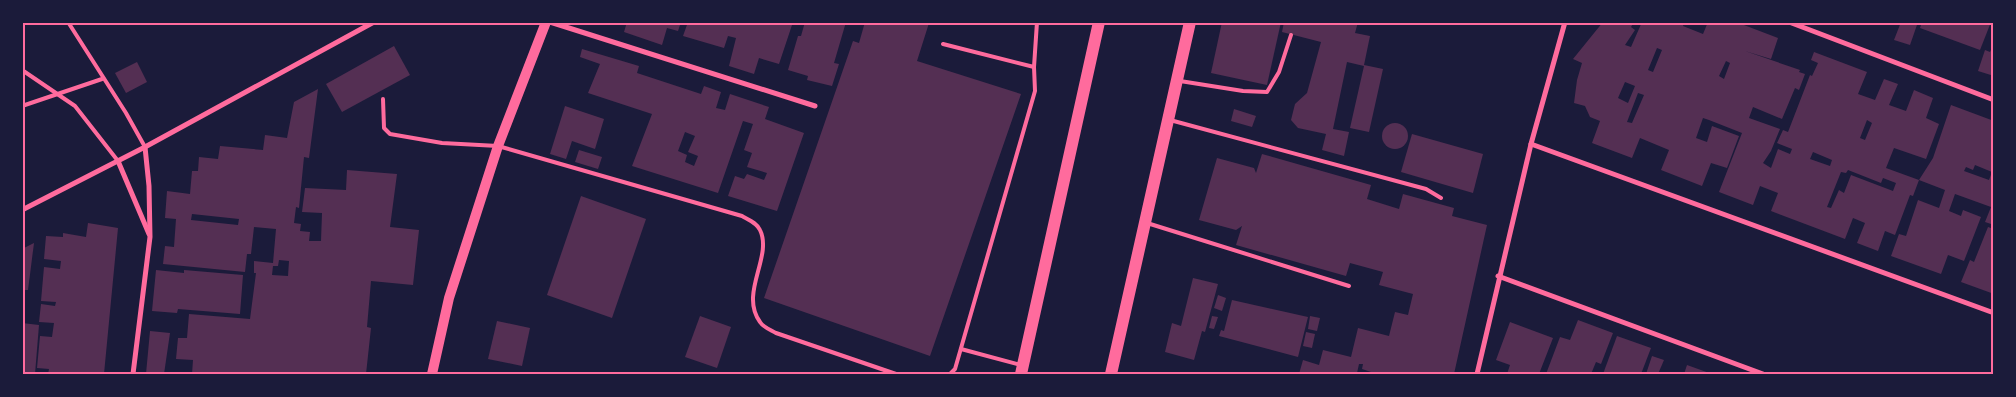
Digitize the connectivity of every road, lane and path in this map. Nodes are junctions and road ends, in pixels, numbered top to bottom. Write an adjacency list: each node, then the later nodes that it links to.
1 (68, 22): 14 (lane)
2 (374, 22): 24 (street)
3 (546, 22): 23 (main road)
4 (550, 22): 20 (street)
5 (1037, 22): 12 (lane)
6 (1099, 22): 34 (main road)
7 (1190, 22): 15 (main road)
8 (1565, 22): 22 (street)
9 (1788, 22): 18 (street)
10 (1291, 35): 15 (lane)
11 (943, 44): 12 (lane)
12 (1034, 68): 33 (lane)
13 (22, 70): 16 (lane)
14 (102, 79): 16 (lane); 24 (lane)
15 (1177, 80): 21 (main road)
16 (57, 94): 19 (lane); 25 (lane)
17 (383, 99): 23 (lane)
18 (1994, 100)
19 (22, 106)
20 (815, 106)
21 (1168, 119): 26 (lane); 28 (main road)
22 (1531, 144): 30 (street); 32 (street)
23 (498, 146): 36 (main road); 37 (lane)
24 (145, 147): 25 (street); 29 (street)
25 (118, 160): 27 (street); 29 (street)
26 (1441, 198)
27 (22, 210)
28 (1145, 223): 31 (lane); 39 (main road)
29 (150, 237): 35 (street)
30 (1498, 276): 40 (street); 41 (street)
31 (1349, 286)
32 (1994, 313)
33 (960, 349): 34 (lane); 38 (lane)
34 (1022, 370)
35 (133, 374)
36 (432, 374)
37 (896, 374)
38 (950, 374)
39 (1110, 374)
40 (1477, 374)
41 (1763, 374)

